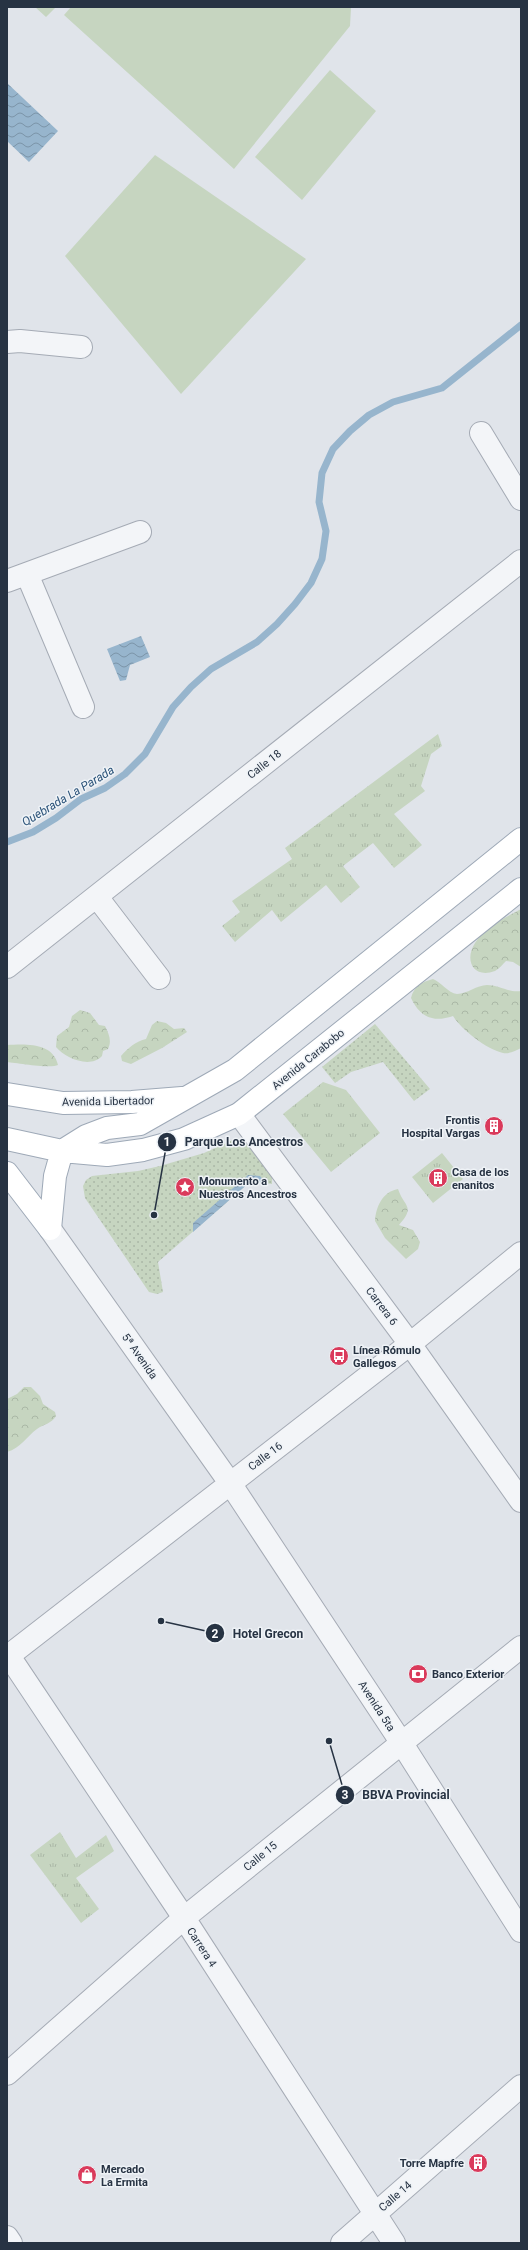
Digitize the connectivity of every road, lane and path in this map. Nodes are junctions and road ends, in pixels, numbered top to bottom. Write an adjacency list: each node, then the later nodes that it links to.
1 (7, 342): 2 (street)
2 (81, 347)
3 (481, 433): 4 (street)
4 (521, 499)
5 (140, 532): 7 (street)
6 (521, 561): 11 (street, Calle 18)
7 (17, 578): 8 (street)
8 (83, 707)
9 (521, 839): 15 (main road)
10 (521, 889): 16 (main road, Avenida Carabobo)
11 (97, 897): 12 (street, Calle 18); 13 (street)
12 (7, 967)
13 (159, 978)
14 (7, 1094): 15 (main road, Avenida Libertador)
15 (185, 1098): 18 (main road)
16 (239, 1114): 18 (main road, Avenida Carabobo); 22 (street, Carrera 6)
17 (7, 1139): 18 (main road)
18 (62, 1152): 20 (main road)
19 (7, 1173): 20 (main road)
20 (50, 1229): 23 (street, 5ª Avenida)
21 (521, 1253): 22 (street, Calle 16)
22 (410, 1344): 23 (street, Calle 16); 24 (street, Carrera 6)
23 (230, 1483): 26 (street, Calle 16); 27 (street, Avenida 5ta)
24 (521, 1501)
25 (521, 1647): 27 (street, Calle 15)
26 (8, 1655): 28 (street, Carrera 4)
27 (401, 1742): 28 (street, Calle 15); 29 (street, Avenida 5ta)
28 (184, 1918): 30 (street, Calle 15); 32 (street, Carrera 4)
29 (521, 1931)
30 (7, 2074)
31 (521, 2086): 32 (street, Calle 14)
32 (375, 2213): 35 (street, Calle 14); 36 (street, Carrera 4)
33 (7, 2237): 34 (street)
34 (11, 2243)
35 (342, 2243)
36 (394, 2243)

